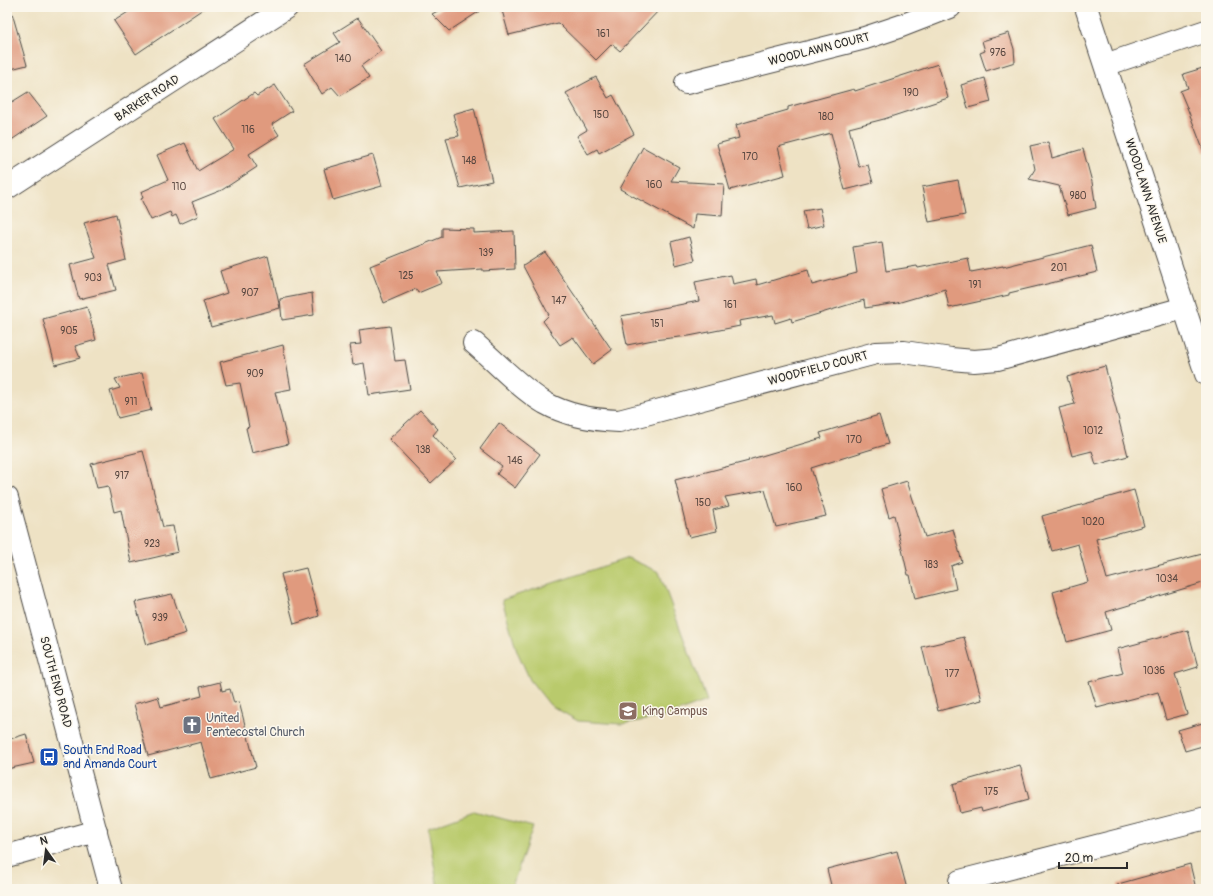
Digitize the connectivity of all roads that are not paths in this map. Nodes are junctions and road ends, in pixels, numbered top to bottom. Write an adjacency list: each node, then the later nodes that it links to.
1 (287, 7): 7 (street, BARKER ROAD)
2 (950, 7): 6 (street, WOODLAWN COURT)
3 (1086, 7): 5 (street, WOODLAWN AVENUE)
4 (1206, 31): 5 (street)
5 (1105, 65): 8 (street, WOODLAWN AVENUE)
6 (686, 82)
7 (7, 188)
8 (1184, 308): 9 (street, WOODFIELD COURT); 10 (street, WOODLAWN AVENUE)
9 (474, 343)
10 (1206, 374)
11 (7, 498): 13 (street, SOUTH END ROAD)
12 (1206, 818): 15 (street)
13 (96, 831): 14 (street); 16 (street, SOUTH END ROAD)
14 (7, 856)
15 (960, 882)
16 (111, 889)

